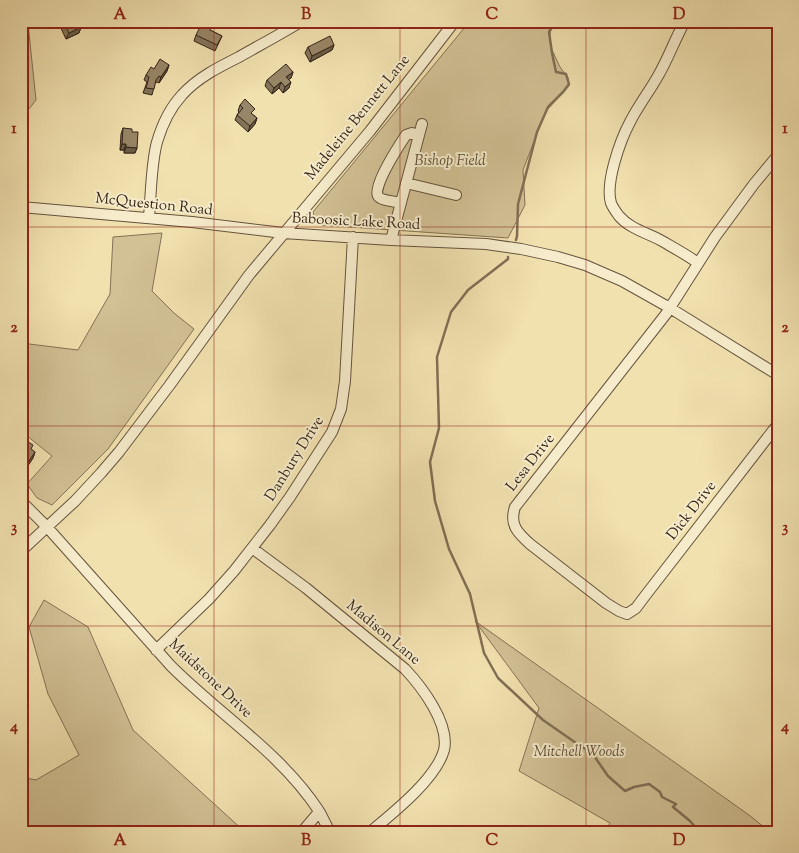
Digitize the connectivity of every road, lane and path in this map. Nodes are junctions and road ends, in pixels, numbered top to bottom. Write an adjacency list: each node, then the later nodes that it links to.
1 (302, 21): 11 (street)
2 (455, 21): 12 (street, Madeleine Bennett Lane)
3 (685, 21): 15 (street)
4 (422, 124): 5 (street)
5 (419, 135): 7 (street); 9 (street)
6 (778, 155): 15 (street, Lesa Drive)
7 (406, 183): 8 (street); 9 (street)
8 (456, 195)
9 (400, 203): 14 (street)
10 (21, 207): 11 (street, McQuestion Road)
11 (149, 218): 12 (street, McQuestion Road)
12 (283, 233): 13 (street, Baboosic Lake Road); 20 (street, Baboosic Lake Road)
13 (353, 238): 14 (street, Baboosic Lake Road); 21 (street, Danbury Drive)
14 (391, 240): 16 (street, Baboosic Lake Road)
15 (698, 263): 16 (street, Lesa Drive)
16 (670, 308): 17 (street, Baboosic Lake Road); 23 (street, Lesa Drive)
17 (778, 375)
18 (778, 424): 23 (street, Dick Drive)
19 (21, 501): 20 (street, Maidstone Drive)
20 (47, 527): 22 (street, Baboosic Lake Road); 24 (street, Maidstone Drive)
21 (252, 548): 24 (street, Danbury Drive); 28 (street, Madison Lane)
22 (21, 551)
23 (627, 614)
24 (156, 650): 25 (street, Maidstone Drive)
25 (319, 812): 26 (street); 27 (street, Maidstone Drive)
26 (302, 832)
27 (330, 832)
28 (370, 832)

